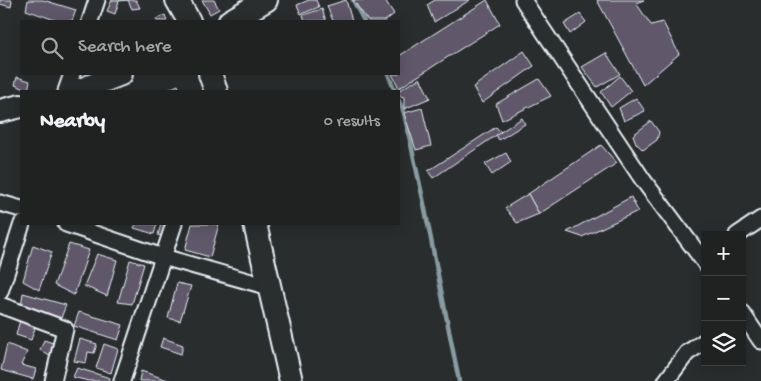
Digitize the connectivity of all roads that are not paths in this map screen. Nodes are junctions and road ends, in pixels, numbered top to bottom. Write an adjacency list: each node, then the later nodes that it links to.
1 (97, 0): 5 (street)
2 (177, 0): 6 (street)
3 (266, 0): 7 (street)
4 (523, 0): 24 (street)
5 (90, 20)
6 (188, 20)
7 (232, 20)
8 (72, 75): 11 (street)
9 (118, 75): 12 (street)
10 (210, 75): 13 (street)
11 (66, 90)
12 (81, 90)
13 (216, 90)
14 (20, 106): 15 (street)
15 (0, 111)
16 (0, 203): 17 (street)
17 (20, 209)
18 (761, 220): 23 (street)
19 (22, 225): 27 (street)
20 (69, 225): 25 (street)
21 (174, 225): 25 (street)
22 (255, 225): 26 (street)
23 (743, 231)
24 (701, 255)
25 (163, 257): 26 (street); 33 (street)
26 (269, 287): 34 (street)
27 (0, 292)
28 (0, 305): 32 (street)
29 (746, 320): 30 (street)
30 (761, 341)
31 (701, 344): 35 (street)
32 (53, 381)
33 (122, 381)
34 (291, 381)
35 (666, 381)

